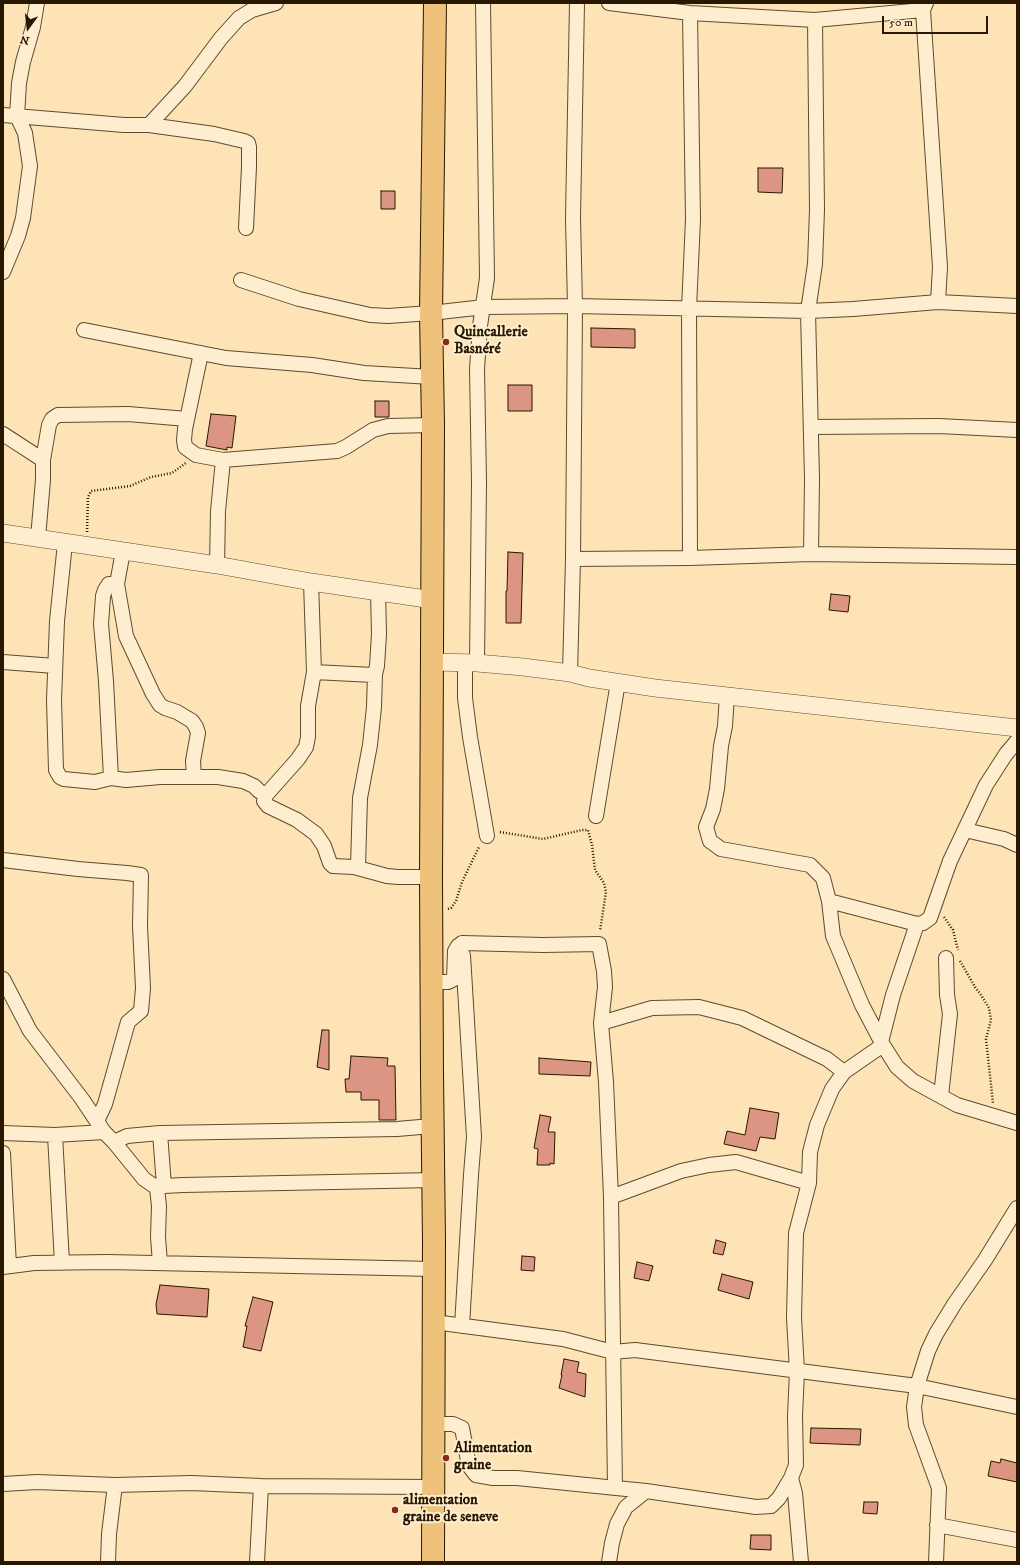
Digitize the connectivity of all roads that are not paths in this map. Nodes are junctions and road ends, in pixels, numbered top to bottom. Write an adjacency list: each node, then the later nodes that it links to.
1 (37, 3): 11 (street)
2 (276, 3): 12 (street)
3 (434, 3): 22 (main road)
4 (483, 3): 17 (street)
5 (577, 3): 18 (street)
6 (609, 3): 8 (street)
7 (924, 6): 9 (street); 16 (street)
8 (690, 13): 9 (street); 20 (street)
9 (815, 20): 21 (street)
10 (3, 115): 11 (street)
11 (17, 116): 12 (street); 14 (street)
12 (149, 125): 13 (street)
13 (246, 228)
14 (3, 272)
15 (241, 280): 22 (street)
16 (938, 302): 19 (street); 21 (street)
17 (484, 306): 18 (street); 22 (street); 48 (street)
18 (575, 306): 20 (street); 40 (street)
19 (1017, 306)
20 (689, 309): 21 (street); 39 (street)
21 (808, 311): 28 (street)
22 (431, 313): 25 (main road)
23 (84, 330): 24 (street)
24 (201, 353): 25 (street); 26 (street)
25 (432, 377): 27 (main road)
26 (187, 419): 31 (street); 32 (street)
27 (433, 425): 32 (street); 45 (main road)
28 (811, 427): 29 (street); 37 (street)
29 (1017, 430)
30 (3, 434): 31 (street)
31 (43, 460): 34 (street)
32 (223, 460): 41 (street)
33 (3, 533): 34 (street)
34 (38, 538): 35 (street)
35 (65, 542): 36 (street); 49 (street)
36 (123, 550): 41 (street); 43 (street)
37 (811, 554): 38 (street); 39 (street)
38 (1017, 557)
39 (690, 558): 40 (street)
40 (573, 559): 51 (street)
41 (217, 565): 42 (street)
42 (310, 582): 44 (street); 50 (street)
43 (117, 584): 57 (street); 58 (street)
44 (378, 592): 45 (street); 52 (street)
45 (432, 600): 47 (main road)
46 (3, 662): 49 (street)
47 (432, 662): 48 (street); 66 (main road)
48 (471, 663): 51 (street); 62 (street)
49 (55, 666): 58 (street)
50 (314, 672): 52 (street); 59 (street)
51 (570, 673): 53 (street)
52 (375, 674): 65 (street)
53 (618, 682): 54 (street); 60 (street)
54 (727, 695): 55 (street); 67 (street)
55 (1017, 728)
56 (1017, 740): 61 (street)
57 (194, 777): 58 (street); 59 (street)
58 (111, 778)
59 (266, 795): 65 (street)
60 (596, 816)
61 (965, 830): 63 (street); 68 (street)
62 (487, 836)
63 (1017, 845)
64 (3, 860): 78 (street)
65 (358, 867): 66 (street)
66 (431, 876): 71 (main road)
67 (828, 901): 68 (street); 74 (street)
68 (917, 924): 74 (street)
69 (462, 943): 71 (street); 73 (street); 95 (street)
70 (946, 958): 76 (street)
71 (432, 982): 79 (main road)
72 (5, 984): 78 (street)
73 (601, 1023): 75 (street); 88 (street)
74 (882, 1043): 75 (street); 76 (street)
75 (844, 1072): 86 (street)
76 (941, 1096): 77 (street)
77 (1017, 1123)
78 (100, 1126): 82 (street); 83 (street)
79 (432, 1126): 81 (street); 85 (main road)
80 (3, 1133): 82 (street)
81 (160, 1133): 83 (street); 87 (street)
82 (55, 1135): 90 (street)
83 (114, 1142): 87 (street)
84 (3, 1153): 92 (street)
85 (434, 1180): 87 (street); 93 (main road)
86 (809, 1183): 88 (street); 97 (street)
87 (160, 1187): 91 (street)
88 (611, 1197): 96 (street)
89 (1017, 1208): 98 (street)
90 (62, 1263): 91 (street); 92 (street)
91 (160, 1263): 93 (street)
92 (6, 1266)
93 (434, 1269): 94 (main road)
94 (434, 1322): 95 (street); 100 (main road)
95 (462, 1326): 96 (street)
96 (613, 1352): 97 (street); 106 (street)
97 (797, 1371): 98 (street); 101 (street)
98 (917, 1386): 99 (street); 108 (street)
99 (1017, 1407)
100 (434, 1424): 105 (main road); 106 (street)
101 (791, 1478): 107 (street); 114 (street)
102 (3, 1484): 103 (street)
103 (115, 1485): 104 (street); 110 (street)
104 (261, 1486): 105 (street); 111 (street)
105 (433, 1487): 112 (main road)
106 (615, 1488): 107 (street)
107 (646, 1491): 113 (street)
108 (937, 1525): 109 (street); 115 (street)
109 (1017, 1540)
110 (108, 1562)
111 (257, 1562)
112 (433, 1562)
113 (609, 1562)
114 (801, 1562)
115 (936, 1562)

